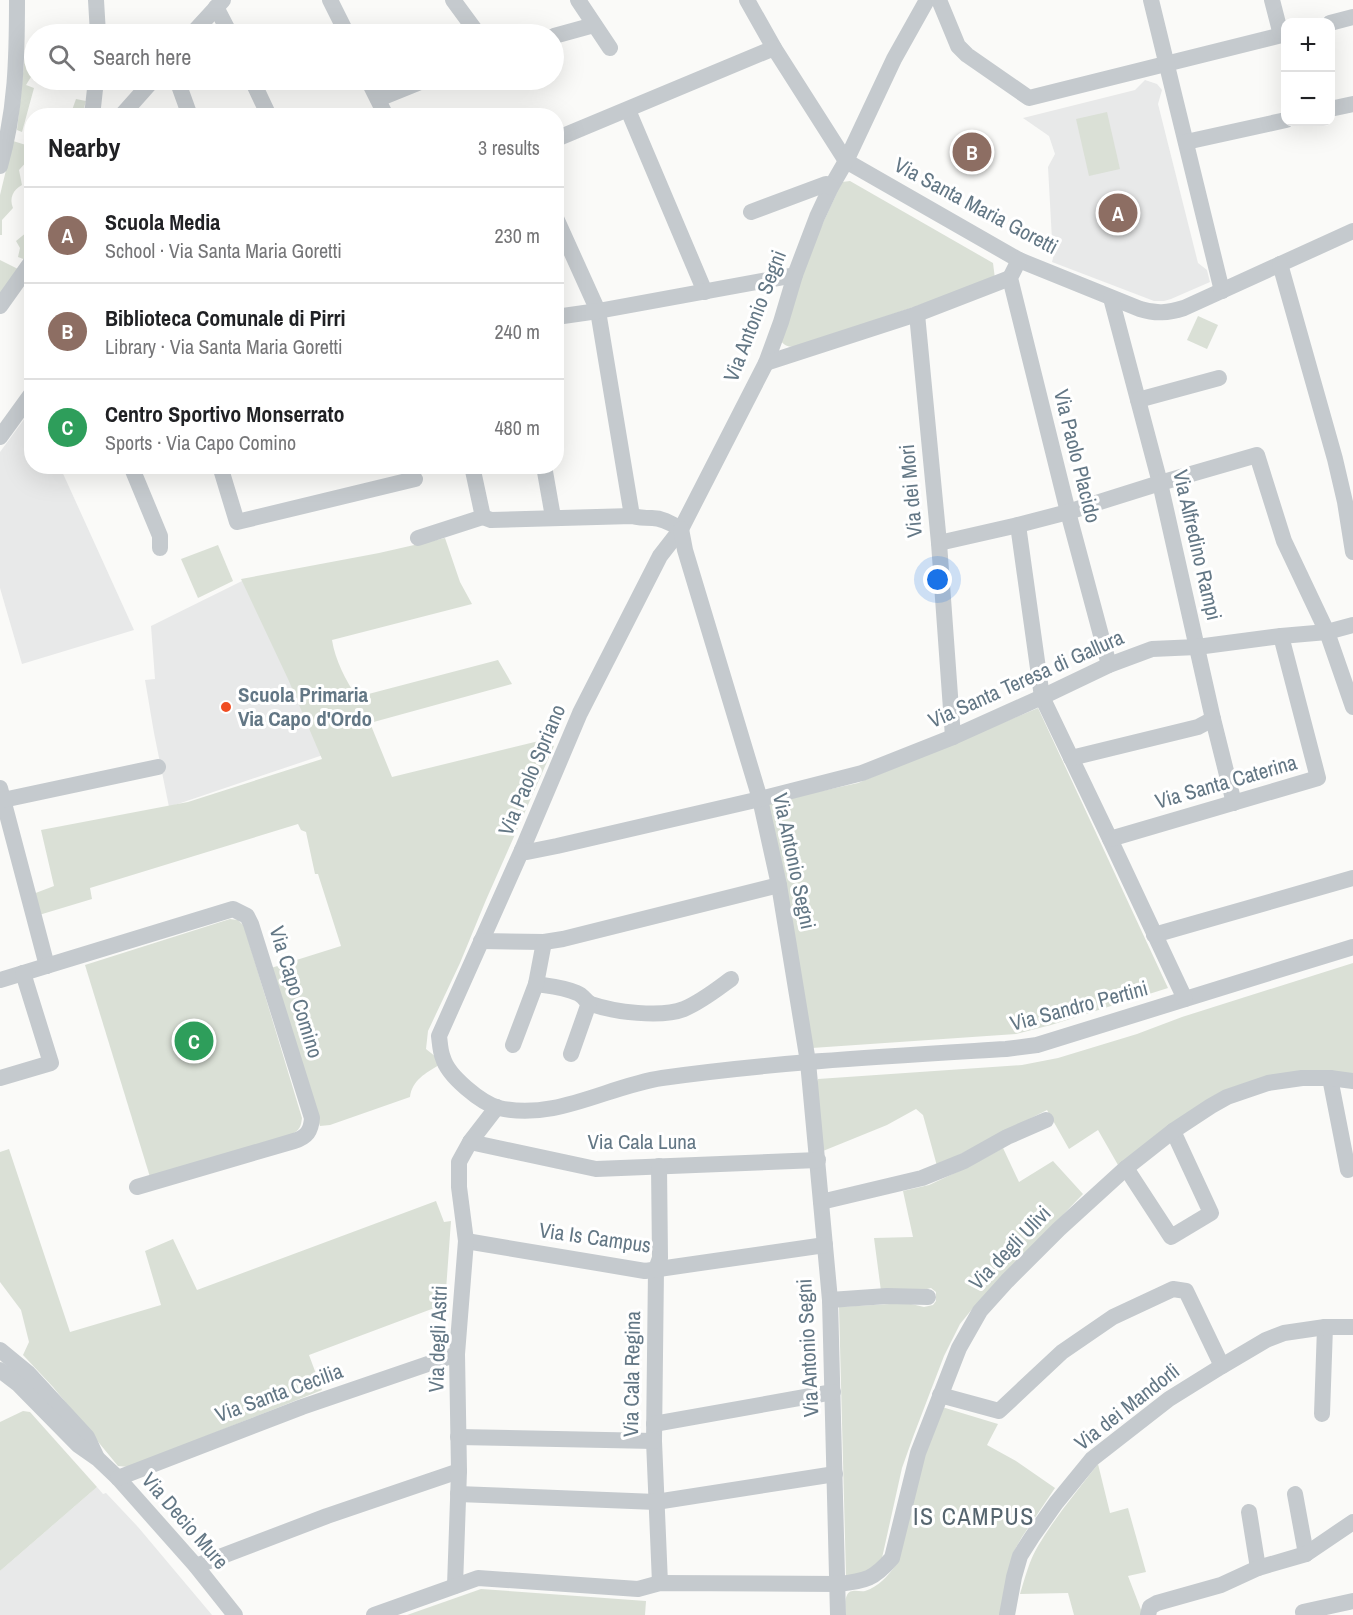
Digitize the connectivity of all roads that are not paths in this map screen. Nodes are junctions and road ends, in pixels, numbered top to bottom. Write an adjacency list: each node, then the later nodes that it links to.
1 (17, 0): 23 (street)
2 (96, 0): 14 (street)
3 (330, 0): 17 (street)
4 (453, 0): 18 (street)
5 (578, 0): 19 (street)
6 (747, 0): 25 (street)
7 (927, 0): 46 (street, Via Antonio Segni)
8 (939, 0): 27 (street)
9 (1151, 0): 27 (street)
10 (1272, 0): 20 (street)
11 (220, 3): 15 (street); 16 (street)
12 (1353, 17): 13 (street)
13 (1335, 22)
14 (98, 24)
15 (201, 24)
16 (227, 24)
17 (342, 24)
18 (471, 24)
19 (594, 25): 21 (street); 24 (street)
20 (1281, 29)
21 (564, 33)
22 (1281, 35): 27 (street)
23 (24, 36)
24 (610, 48)
25 (774, 48): 42 (street); 46 (street)
26 (24, 56): 47 (street)
27 (1166, 63): 45 (street)
28 (96, 90): 36 (street)
29 (144, 90): 37 (street)
30 (181, 90): 38 (street)
31 (257, 90): 39 (street)
32 (373, 90): 34 (street)
33 (400, 90): 34 (street)
34 (378, 99): 40 (street)
35 (1353, 104): 41 (street)
36 (95, 108)
37 (128, 108)
38 (187, 108)
39 (265, 108)
40 (382, 108)
41 (1335, 108)
42 (628, 110): 44 (street); 58 (street)
43 (1281, 121): 45 (street)
44 (564, 136)
45 (1186, 142): 57 (street)
46 (846, 161): 48 (street, Via Antonio Segni); 52 (street, Via Santa Maria Goretti)
47 (0, 166)
48 (831, 187): 49 (street); 55 (street, Via Antonio Segni)
49 (751, 212)
50 (1353, 231): 53 (street, Via Santa Maria Goretti)
51 (564, 236): 61 (street)
52 (1019, 260): 56 (street); 59 (street, Via Santa Maria Goretti)
53 (1280, 264): 57 (street, Via Santa Maria Goretti); 85 (street)
54 (24, 272): 60 (street)
55 (795, 275): 58 (street); 64 (street, Via Antonio Segni)
56 (1010, 278): 62 (street); 75 (street, Via Paolo Placido)
57 (1222, 291): 59 (street, Via Santa Maria Goretti)
58 (705, 292): 61 (street)
59 (1111, 298): 66 (street, Via Alfredino Rampi)
60 (0, 306)
61 (598, 311): 63 (street); 78 (street)
62 (917, 314): 64 (street); 82 (street, Via dei Mori)
63 (564, 316)
64 (766, 363): 80 (street, Via Antonio Segni)
65 (1219, 378): 66 (street)
66 (1138, 400): 74 (street, Via Alfredino Rampi)
67 (24, 404): 68 (street)
68 (0, 437)
69 (134, 474): 84 (street)
70 (222, 474): 73 (street)
71 (474, 474): 76 (street)
72 (545, 474): 77 (street)
73 (415, 479)
74 (1160, 483): 75 (street); 87 (street); 89 (street, Via Alfredino Rampi)
75 (1068, 512): 79 (street); 90 (street, Via Paolo Placido)
76 (483, 516): 77 (street); 81 (street)
77 (553, 517): 78 (street)
78 (637, 517): 80 (street); 83 (street)
79 (1018, 525): 82 (street); 91 (street)
80 (681, 529): 83 (street, Via Paolo Spriano); 98 (street, Via Antonio Segni)
81 (418, 538)
82 (939, 543): 94 (street, Via dei Mori)
83 (669, 544): 101 (street, Via Paolo Spriano)
84 (160, 548)
85 (1353, 552)
86 (1353, 625): 87 (street, Via Santa Teresa di Gallura)
87 (1327, 632): 88 (street, Via Santa Teresa di Gallura); 92 (street)
88 (1281, 636): 89 (street, Via Santa Teresa di Gallura); 99 (street, Via Santa Caterina)
89 (1197, 646): 90 (street, Via Santa Teresa di Gallura); 93 (street, Via Alfredino Rampi)
90 (1109, 665): 91 (street, Via Santa Teresa di Gallura)
91 (1042, 697): 94 (street, Via Santa Teresa di Gallura); 95 (street)
92 (1353, 707)
93 (1213, 719): 95 (street); 99 (street, Via Alfredino Rampi)
94 (953, 736): 98 (street, Via Santa Teresa di Gallura)
95 (1071, 758): 100 (street)
96 (158, 767): 97 (street)
97 (2, 794): 108 (street)
98 (760, 799): 101 (street, Via Santa Teresa di Gallura); 103 (street, Via Antonio Segni)
99 (1234, 803): 100 (street, Via Santa Caterina)
100 (1110, 839): 104 (street)
101 (522, 850): 105 (street, Via Paolo Spriano)
102 (1353, 878): 104 (street)
103 (779, 885): 106 (street); 117 (street, Via Antonio Segni)
104 (1154, 934): 113 (street)
105 (481, 941): 106 (street); 121 (street, Via Paolo Spriano)
106 (544, 942): 112 (street)
107 (1353, 947): 113 (street, Via Sandro Pertini)
108 (47, 966): 109 (street, Via Capo Comino); 129 (street, Via Capo Comino)
109 (23, 973): 111 (street, Via Capo Comino); 118 (street)
110 (731, 979): 114 (street)
111 (0, 980)
112 (536, 984): 114 (street); 115 (street)
113 (1185, 999): 117 (street, Via Sandro Pertini)
114 (589, 1003): 116 (street)
115 (513, 1045)
116 (571, 1054)
117 (808, 1062): 121 (street, Via Sandro Pertini); 125 (street, Via Antonio Segni)
118 (0, 1078)
119 (1330, 1078): 120 (street, Via degli Ulivi); 123 (street, Via degli Ulivi); 128 (street)
120 (1353, 1081)
121 (497, 1107): 124 (street, Via degli Astri)
122 (1046, 1120): 130 (street)
123 (1173, 1131): 127 (street, Via degli Ulivi); 127 (street)
124 (470, 1142): 126 (street, Via Cala Luna); 131 (street, Via degli Astri)
125 (818, 1160): 126 (street, Via Cala Luna); 130 (street, Via Antonio Segni)
126 (659, 1166): 133 (street, Via Cala Regina)
127 (1126, 1168): 143 (street, Via degli Ulivi)
128 (1348, 1170)
129 (137, 1187)
130 (821, 1202): 132 (street, Via Antonio Segni)
131 (466, 1240): 133 (street, Via Is Campus); 139 (street, Via degli Astri)
132 (825, 1245): 133 (street, Via Is Campus); 135 (street, Via Antonio Segni)
133 (656, 1269): 145 (street, Via Cala Regina)
134 (928, 1298): 135 (street)
135 (830, 1300): 142 (street, Via Antonio Segni)
136 (1325, 1327): 137 (street, Via dei Mandorli); 140 (street, Via dei Mandorli); 144 (street)
137 (1353, 1327)
138 (0, 1350): 147 (street, Via Decio Mure)
139 (457, 1354): 146 (street, Via degli Astri); 150 (street, Via Santa Cecilia)
140 (1222, 1366): 143 (street); 167 (street, Via dei Mandorli)
141 (0, 1370): 147 (street, Via Decio Mure)
142 (833, 1392): 145 (street); 149 (street, Via Antonio Segni)
143 (940, 1395): 160 (street, Via degli Ulivi)
144 (1322, 1414)
145 (654, 1432): 146 (street); 153 (street, Via Cala Regina)
146 (458, 1437): 148 (street, Via degli Astri)
147 (98, 1459): 150 (street, Via Decio Mure)
148 (459, 1471): 151 (street, Via degli Astri); 157 (street)
149 (835, 1474): 153 (street); 160 (street, Via Antonio Segni)
150 (118, 1478): 157 (street, Via Decio Mure)
151 (458, 1494): 153 (street); 161 (street, Via degli Astri)
152 (1295, 1494): 156 (street)
153 (656, 1502): 159 (street, Via Cala Regina)
154 (1249, 1512): 158 (street)
155 (1353, 1522): 156 (street)
156 (1306, 1554): 158 (street)
157 (196, 1566): 164 (street, Via Decio Mure)
158 (1258, 1568): 168 (street)
159 (660, 1583): 160 (street, Via degli Ulivi); 161 (street, Via degli Ulivi)
160 (838, 1584): 166 (street, Via Antonio Segni)
161 (455, 1586): 165 (street, Via degli Ulivi)
162 (1353, 1601): 163 (street)
163 (1303, 1612)
164 (235, 1615)
165 (374, 1615)
166 (838, 1615)
167 (1007, 1615)
168 (1148, 1615)

